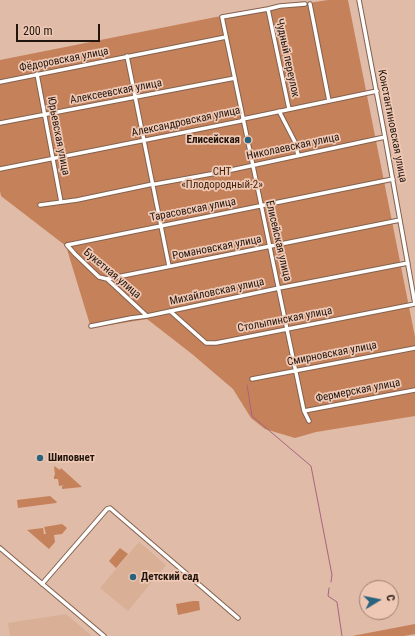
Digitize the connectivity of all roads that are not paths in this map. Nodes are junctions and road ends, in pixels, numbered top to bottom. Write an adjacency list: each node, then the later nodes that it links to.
1 (359, 0): 10 (street, Константиновская улица)
2 (305, 4): 4 (street)
3 (310, 4): 12 (street)
4 (268, 10): 5 (street, Елисейская улица); 13 (street, Чудный переулок)
5 (226, 37): 6 (street, Фёдоровская улица); 8 (street, Елисейская улица)
6 (127, 56): 7 (street, Фёдоровская улица); 11 (street)
7 (37, 74): 9 (street, Фёдоровская улица); 15 (street, Юрьевская улица)
8 (235, 78): 11 (street, Алексеевская улица); 16 (street, Елисейская улица)
9 (0, 82)
10 (377, 91): 12 (street, Александровская улица); 18 (street, Константиновская улица)
11 (136, 97): 15 (street, Алексеевская улица); 19 (street)
12 (329, 101): 13 (street, Александровская улица)
13 (289, 109): 14 (street, Александровская улица)
14 (279, 111): 16 (street, Александровская улица); 20 (street, Чудный переулок)
15 (45, 115): 17 (street, Алексеевская улица); 21 (street, Юрьевская улица)
16 (243, 119): 19 (street, Александровская улица); 22 (street, Елисейская улица)
17 (0, 124)
18 (385, 137): 20 (street, Николаевская улица); 24 (street, Константиновская улица)
19 (144, 140): 21 (street, Александровская улица); 25 (street)
20 (298, 155): 22 (street, Николаевская улица)
21 (53, 159): 23 (street, Александровская улица); 26 (street, Юрьевская улица)
22 (253, 164): 25 (street, Николаевская улица); 27 (street, Елисейская улица)
23 (0, 169)
24 (393, 179): 27 (street, Тарасовская улица); 29 (street, Константиновская улица)
25 (153, 184): 26 (street, Николаевская улица); 30 (street)
26 (61, 202): 28 (street, Николаевская улица)
27 (260, 205): 30 (street, Тарасовская улица); 32 (street, Елисейская улица)
28 (40, 206)
29 (400, 220): 32 (street, Романовская улица); 33 (street, Константиновская улица)
30 (161, 225): 31 (street, Тарасовская улица); 34 (street)
31 (67, 245): 35 (street, Букетная улица)
32 (270, 247): 34 (street, Романовская улица); 36 (street, Елисейская улица)
33 (408, 263): 36 (street, Михайловская улица); 37 (street, Константиновская улица)
34 (169, 266): 35 (street, Романовская улица)
35 (107, 279): 39 (street, Букетная улица)
36 (279, 288): 38 (street, Михайловская улица); 41 (street, Елисейская улица)
37 (415, 304): 41 (street, Столыпинская улица)
38 (170, 311): 39 (street, Михайловская улица); 41 (street, Столыпинская улица)
39 (147, 316): 40 (street)
40 (92, 326)
41 (287, 329): 43 (street, Елисейская улица)
42 (415, 348): 43 (street, Смирновская улица)
43 (296, 370): 44 (street, Смирновская улица); 46 (street, Елисейская улица)
44 (252, 379)
45 (415, 390): 46 (street, Фермерская улица)
46 (304, 411): 47 (street, Елисейская улица)
47 (309, 420)
48 (0, 548): 49 (street)
49 (42, 584): 50 (street); 51 (street)
50 (238, 618)
51 (104, 636)

